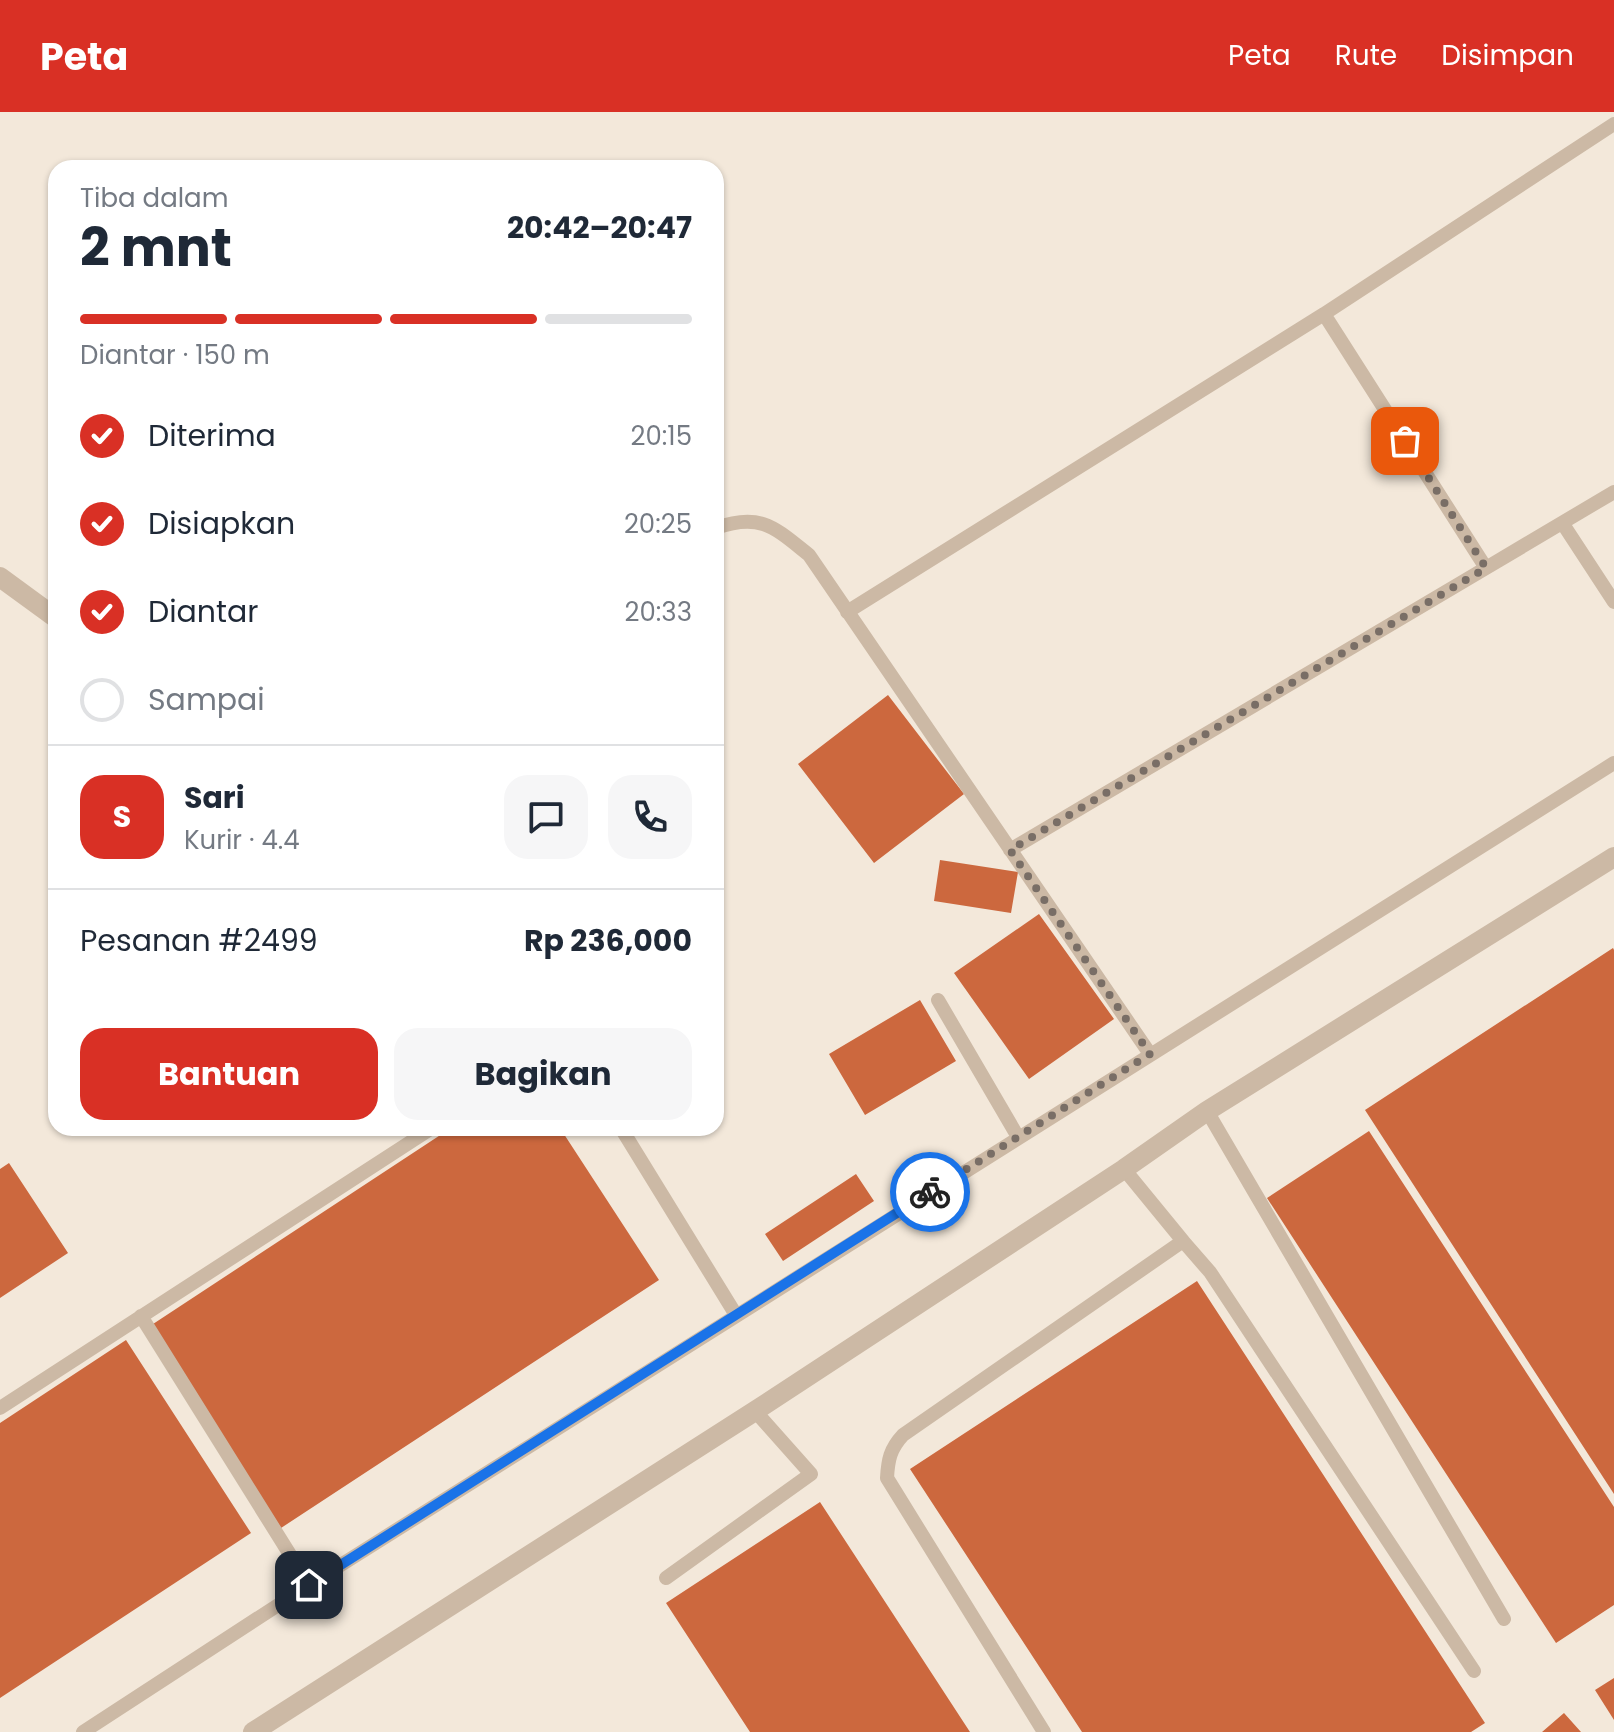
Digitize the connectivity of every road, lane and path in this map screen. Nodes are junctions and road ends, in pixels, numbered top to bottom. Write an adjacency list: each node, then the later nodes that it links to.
1 (1614, 124): 2 (lane)
2 (1324, 314): 6 (lane); 10 (lane)
3 (1614, 492): 4 (lane)
4 (1563, 524): 6 (lane); 8 (lane)
5 (724, 525): 10 (lane)
6 (1486, 568): 12 (lane)
7 (0, 577): 9 (street)
8 (1614, 602)
9 (48, 612)
10 (847, 612): 12 (lane)
11 (1614, 763): 15 (lane)
12 (1010, 850): 15 (lane)
13 (1614, 857): 16 (street)
14 (938, 1000): 19 (lane)
15 (1150, 1054): 19 (lane)
16 (1207, 1111): 20 (street); 28 (lane)
17 (420, 1136): 23 (lane)
18 (626, 1136): 22 (lane)
19 (1018, 1137): 22 (lane)
20 (1124, 1169): 21 (lane); 25 (street)
21 (1183, 1241): 29 (lane); 32 (lane)
22 (736, 1315): 27 (lane)
23 (141, 1316): 24 (lane); 27 (lane)
24 (0, 1408)
25 (755, 1411): 26 (lane); 31 (street)
26 (666, 1578)
27 (309, 1585): 30 (lane)
28 (1504, 1619)
29 (1474, 1671)
30 (83, 1732)
31 (253, 1732)
32 (1044, 1732)

